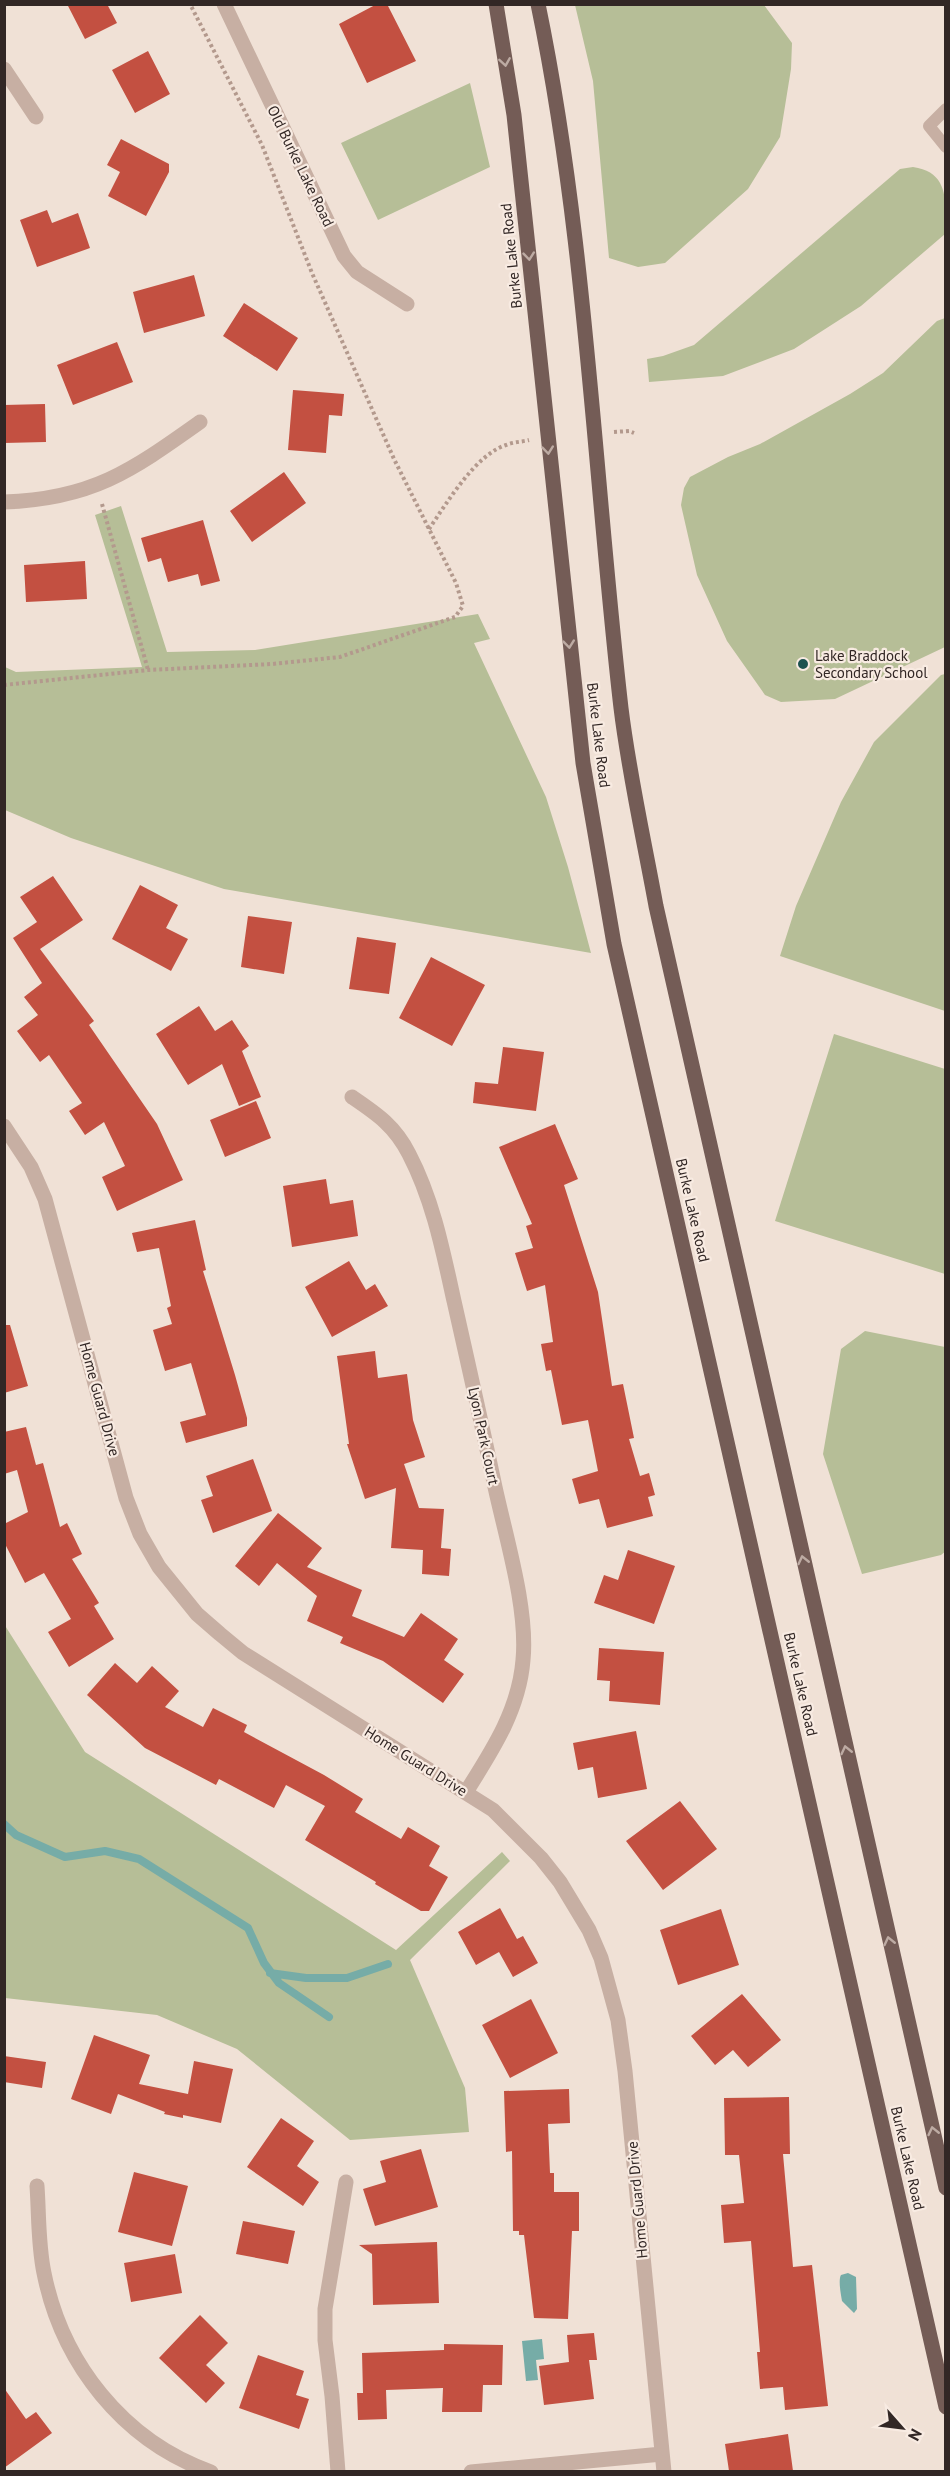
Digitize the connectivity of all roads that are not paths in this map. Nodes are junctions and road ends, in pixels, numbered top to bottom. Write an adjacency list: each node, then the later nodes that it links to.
1 (224, 4): 8 (street, Old Burke Lake Road)
2 (496, 4): 17 (main road, Burke Lake Road, one-way to 17)
3 (538, 4): 16 (main road, Burke Lake Road, one-way to 3)
4 (4, 69): 6 (street)
5 (945, 109): 7 (lane)
6 (36, 117)
7 (945, 147)
8 (407, 304)
9 (200, 422): 10 (street)
10 (4, 502)
11 (352, 1097): 13 (street, Lyon Park Court)
12 (4, 1126): 13 (street, Home Guard Drive)
13 (466, 1792): 18 (street, Home Guard Drive)
14 (346, 2182): 20 (street)
15 (37, 2186): 19 (street)
16 (945, 2188)
17 (945, 2408)
18 (662, 2454): 21 (street); 22 (street, Home Guard Drive)
19 (211, 2472)
20 (338, 2472)
21 (471, 2472)
22 (664, 2472)

